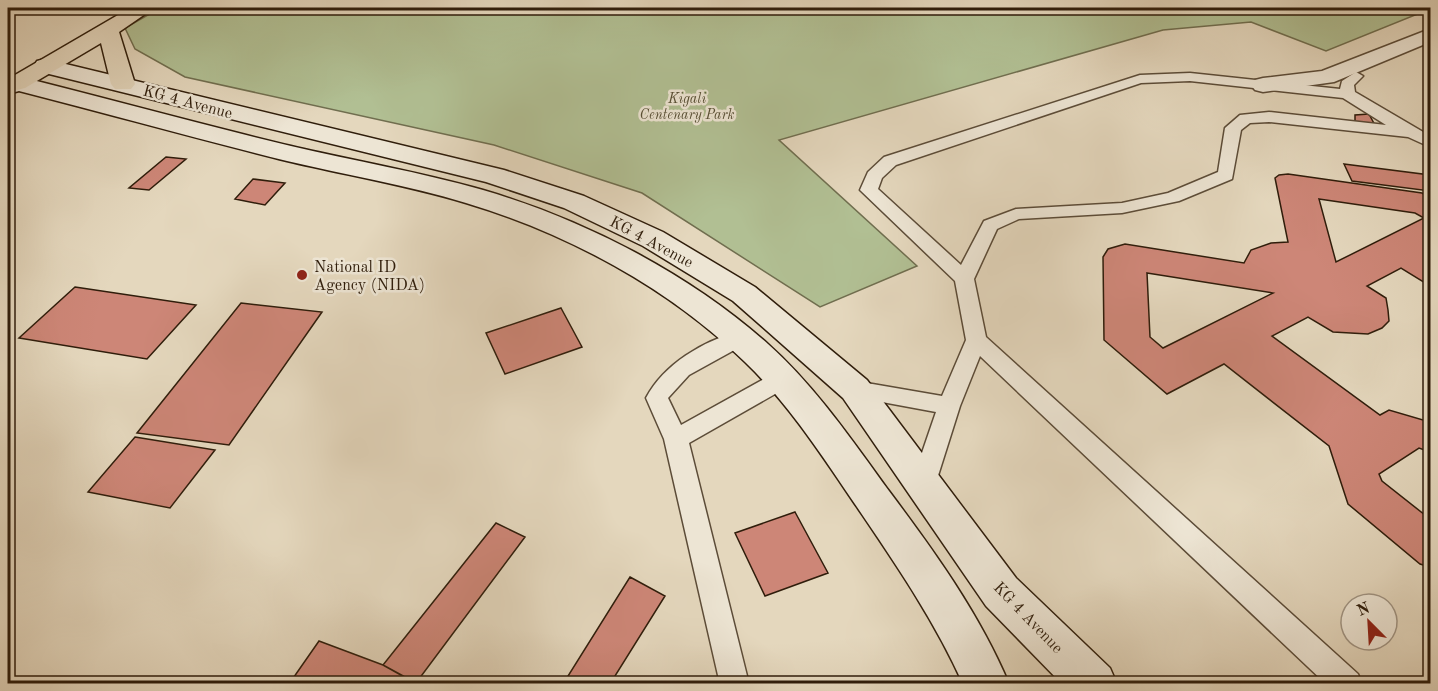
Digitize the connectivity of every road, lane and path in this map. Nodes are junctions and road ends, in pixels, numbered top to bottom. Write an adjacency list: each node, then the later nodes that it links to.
1 (112, 8): 5 (main road)
2 (144, 8): 3 (main road)
3 (108, 30): 5 (main road); 8 (main road)
4 (1431, 35): 9 (main road)
5 (40, 57): 6 (main road); 8 (main road, KG 4 Avenue)
6 (10, 72): 14 (main road, KG 4 Avenue)
7 (1356, 76): 10 (lane)
8 (123, 84): 11 (main road, KG 4 Avenue)
9 (1263, 85): 10 (lane); 15 (lane)
10 (1347, 94): 12 (lane)
11 (303, 131): 14 (main road); 19 (main road, KG 4 Avenue)
12 (1410, 132): 13 (lane); 15 (lane)
13 (1431, 142)
14 (280, 151): 16 (main road, KG 4 Avenue)
15 (964, 279): 17 (lane)
16 (740, 338): 18 (main road, KG 4 Avenue); 21 (lane)
17 (976, 340): 20 (lane); 26 (lane)
18 (781, 380): 21 (lane); 24 (main road, KG 4 Avenue)
19 (855, 389): 20 (lane); 22 (main road, KG 4 Avenue)
20 (949, 406): 22 (lane)
21 (676, 439): 23 (lane)
22 (924, 482): 25 (main road, KG 4 Avenue)
23 (735, 684)
24 (986, 684)
25 (1094, 684)
26 (1348, 684)

